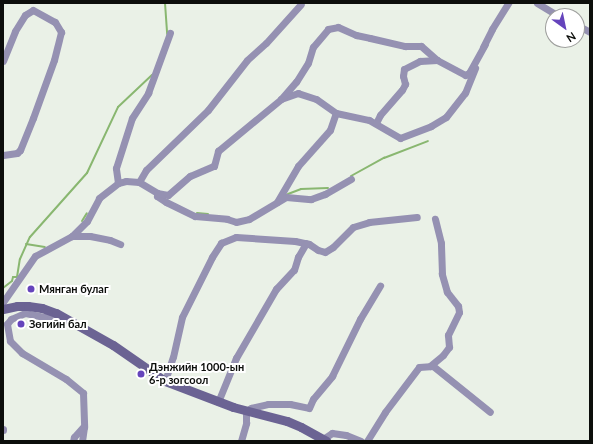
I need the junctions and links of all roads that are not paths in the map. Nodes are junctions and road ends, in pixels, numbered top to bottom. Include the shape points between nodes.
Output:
1 (508, 3) edge
2 (301, 4) dead end
3 (170, 32) dead end
4 (485, 44) junction
5 (437, 60) junction
6 (3, 61) edge
7 (281, 99) junction
8 (336, 113) junction
9 (376, 123) junction
10 (3, 155) edge
11 (351, 179) dead end
12 (139, 182) junction
13 (118, 183) junction
14 (157, 193) junction
15 (276, 203) junction
16 (417, 217) dead end
17 (435, 219) dead end
18 (72, 236) junction
19 (306, 243) junction
20 (120, 244) dead end
21 (380, 286) dead end
22 (3, 302) edge
23 (3, 309) edge
24 (55, 313) junction
25 (430, 366) junction
26 (165, 381) junction
27 (218, 402) junction
28 (246, 410) junction
29 (490, 412) dead end
30 (84, 427) junction
31 (312, 437) edge
32 (325, 440) edge
33 (73, 441) edge
34 (82, 441) edge
35 (241, 441) edge
36 (361, 441) edge
37 (367, 441) edge

1 - 4 street
2 - 12 street via 247,60 208,110 146,170
3 - 13 street via 148,93 132,118 116,168
4 - 5 street via 469,73 465,75
4 - 9 street via 468,88 460,102 446,117 400,138
5 - 7 street via 420,46 405,46 356,35 338,27 331,28 313,47 308,63
5 - 9 street via 420,61 404,69 405,84 402,90 386,107
6 - 10 street via 15,31 25,16 33,10 55,22 61,32 34,118 20,150 17,153
7 - 8 street via 298,93 316,99
7 - 14 street via 218,151 214,166 190,176 168,195
8 - 9 street
8 - 15 street via 330,130 298,166
11 - 15 street via 311,199 286,197
12 - 13 street
12 - 14 street
13 - 18 street via 99,198 87,221
14 - 15 street via 157,196 166,202 195,216 236,222 249,219
16 - 19 street via 369,222 352,227 325,252
17 - 25 street via 441,243 442,274 459,312 448,335 449,347
18 - 20 street via 90,236
18 - 22 street via 35,256
19 - 26 street via 236,237 221,243 182,316 174,357
19 - 27 street via 294,270 276,289 236,358
21 - 28 street via 360,319 332,376 313,398 309,408 290,404 268,404
23 - 24 main road via 28,306
24 - 26 main road via 113,346
24 - 30 street via 54,316 44,317 25,313 11,318 7,324 10,341 22,353 66,378 83,393
25 - 29 street
25 - 37 street via 419,367
26 - 27 main road
27 - 28 main road
28 - 31 main road via 287,421
28 - 35 street via 246,423
30 - 33 street
30 - 34 street
31 - 32 main road
32 - 36 street via 332,433

